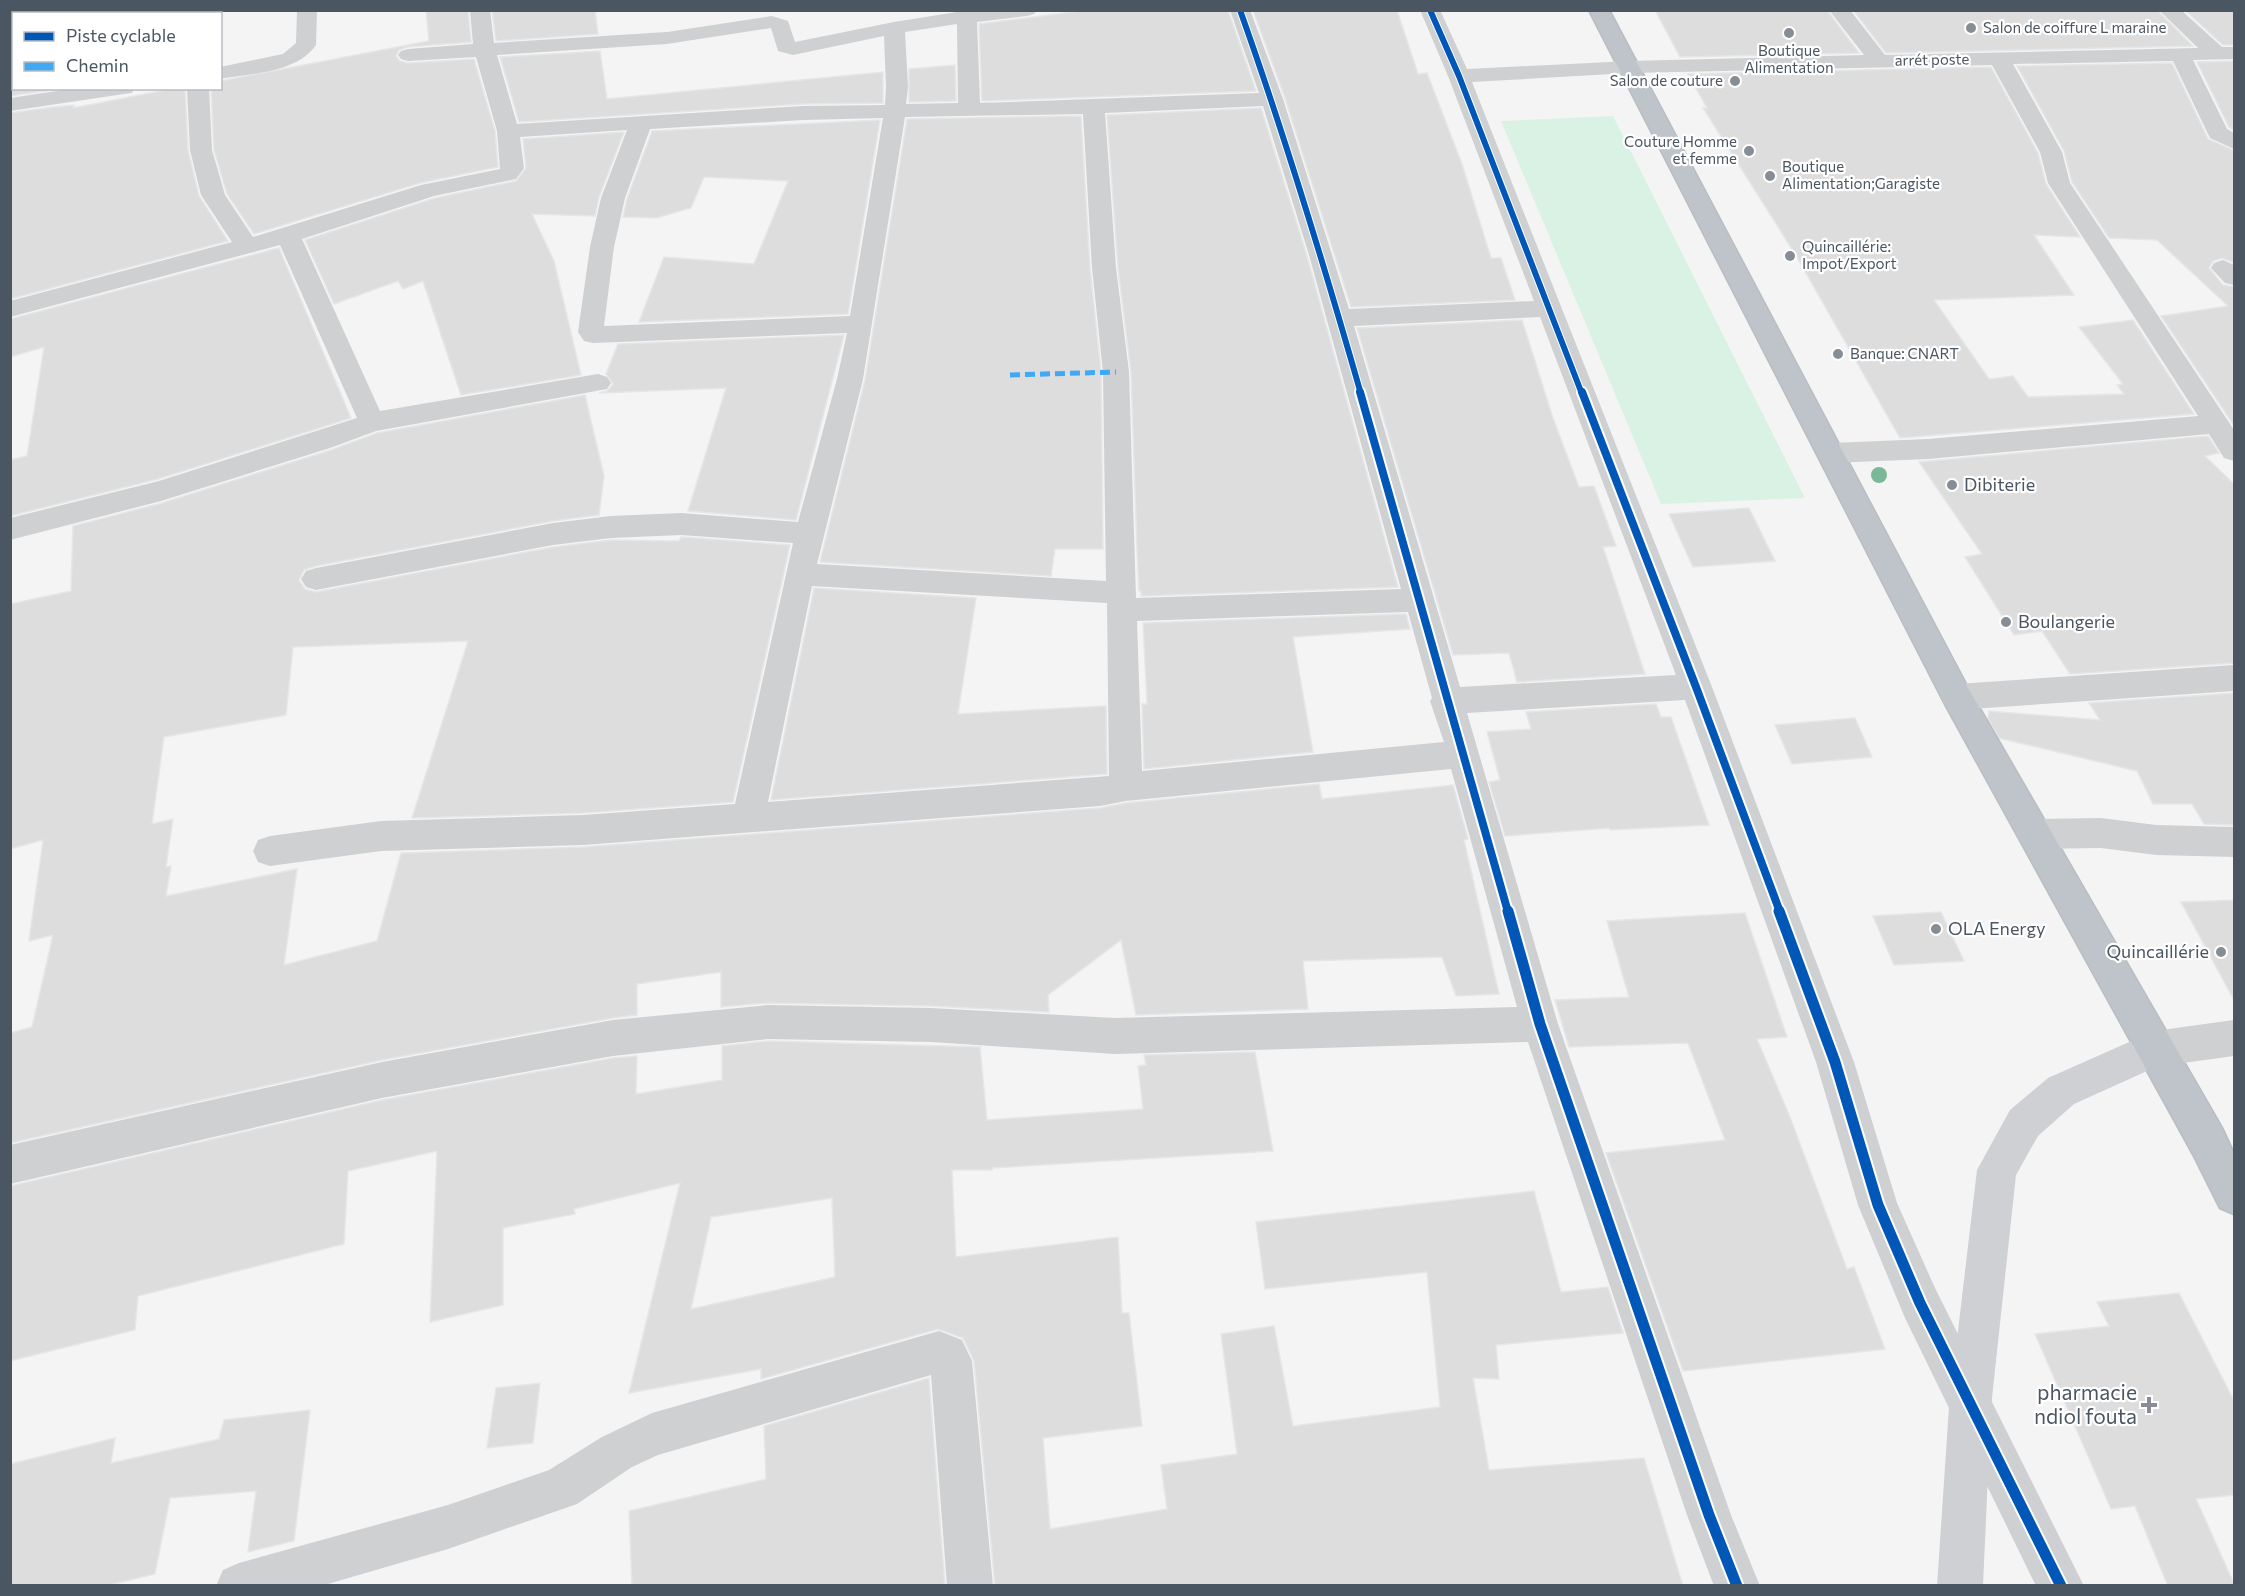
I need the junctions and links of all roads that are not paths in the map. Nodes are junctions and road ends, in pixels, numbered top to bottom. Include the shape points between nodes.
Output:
1 (307, 10) edge
2 (480, 10) edge
3 (1027, 10) edge
4 (1240, 10) edge
5 (1430, 10) edge
6 (1599, 10) edge
7 (1839, 10) edge
8 (2169, 10) edge
9 (960, 15) edge
10 (760, 16) edge
11 (894, 28) junction
12 (484, 48) junction
13 (2225, 53) edge
14 (2180, 54) junction
15 (408, 55) dead end
16 (1998, 59) junction
17 (1880, 62) junction
18 (1630, 68) junction
19 (222, 73) edge
20 (1459, 76) junction
21 (111, 90) edge
22 (198, 90) edge
23 (1272, 99) junction
24 (10, 105) edge
25 (1094, 107) junction
26 (969, 108) junction
27 (895, 109) junction
28 (641, 123) junction
29 (508, 131) junction
30 (2235, 142) edge
31 (288, 235) junction
32 (247, 246) junction
33 (10, 309) edge
34 (1548, 309) junction
35 (1339, 318) junction
36 (861, 324) junction
37 (598, 383) dead end
38 (372, 422) junction
39 (2229, 440) edge
40 (1831, 453) junction
41 (10, 529) edge
42 (809, 533) junction
43 (801, 574) junction
44 (316, 579) dead end
45 (1418, 600) junction
46 (1122, 602) junction
47 (2235, 678) edge
48 (1696, 687) junction
49 (1957, 697) junction
50 (1446, 701) junction
51 (1462, 754) junction
52 (1126, 787) junction
53 (748, 819) junction
54 (2034, 834) junction
55 (2235, 842) edge
56 (270, 851) dead end
57 (1540, 1024) junction
58 (2235, 1038) edge
59 (2154, 1049) junction
60 (10, 1166) edge
61 (2235, 1194) edge
62 (1970, 1407) junction
63 (239, 1586) edge
64 (970, 1586) edge
65 (1737, 1586) edge
66 (1960, 1586) edge
67 (2061, 1586) edge

1 - 19 street via 306,45 297,55
2 - 12 street
3 - 9 street
4 - 23 street
5 - 20 street
6 - 18 highway
7 - 17 street
8 - 13 street
9 - 11 street
9 - 26 street
10 - 11 street via 781,25 786,47 793,49
10 - 12 street via 667,38
11 - 27 street
12 - 15 street
12 - 29 street
13 - 14 street, arrét poste
14 - 16 street, arrét poste
14 - 30 street via 2218,133
16 - 17 street, arrét poste
16 - 39 street via 2032,114 2052,155 2060,183
17 - 18 street, arrét poste
18 - 20 street, arrét poste
18 - 40 highway
20 - 34 street
21 - 24 street
22 - 32 street via 201,150 213,195
23 - 25 street
23 - 35 street
25 - 26 street
25 - 46 street via 1103,257 1116,372
26 - 27 street
27 - 28 street
27 - 36 street
28 - 29 street
28 - 36 street via 613,198 602,247 593,335
29 - 31 street via 513,168 508,174 429,190
31 - 32 street
31 - 38 street
32 - 33 street
34 - 35 street
34 - 48 street
35 - 45 street
36 - 42 street
37 - 38 street
38 - 41 street via 161,491
39 - 40 street
40 - 49 highway
42 - 43 street
42 - 44 street via 681,524 611,527 552,534
43 - 46 street
43 - 53 street
45 - 46 street
45 - 50 street
46 - 52 street
47 - 49 street
48 - 50 street
48 - 62 street via 1835,1062 1878,1206
49 - 54 highway
50 - 51 street
51 - 52 street
51 - 57 street
52 - 53 street
53 - 56 street via 583,830 381,836
54 - 55 street via 2101,833 2156,840
54 - 59 highway
57 - 60 street via 1115,1036 931,1025 768,1023 613,1038 382,1080
57 - 65 street
58 - 59 street
59 - 61 highway
59 - 62 street via 2061,1091 2024,1123 1997,1170
62 - 66 street
62 - 67 street
63 - 64 street via 448,1527 561,1488 652,1435 939,1352 951,1361

